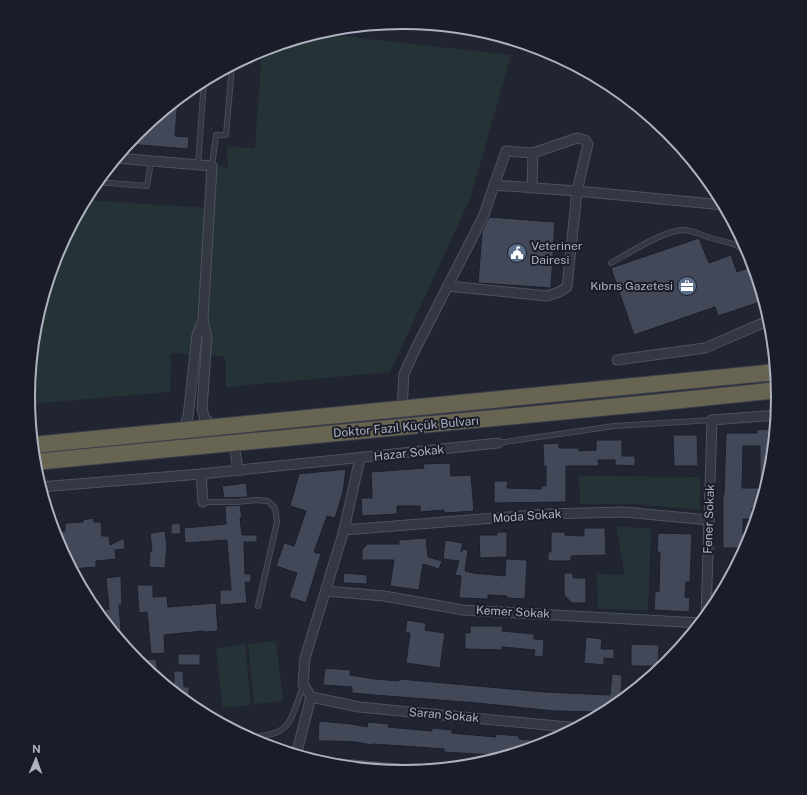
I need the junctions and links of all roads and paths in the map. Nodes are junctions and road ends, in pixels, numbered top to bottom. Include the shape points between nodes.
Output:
1 (232, 72) edge
2 (203, 88) edge
3 (532, 153) junction
4 (123, 159) edge
5 (151, 161) junction
6 (198, 165) junction
7 (212, 166) junction
8 (104, 183) edge
9 (494, 185) junction
10 (532, 188) junction
11 (576, 191) junction
12 (717, 204) edge
13 (740, 248) edge
14 (611, 263) dead end
15 (448, 286) junction
16 (203, 320) junction
17 (764, 323) edge
18 (617, 360) dead end
19 (771, 372) edge
20 (772, 391) edge
21 (402, 408) junction
22 (771, 416) edge
23 (712, 420) junction
24 (216, 427) junction
25 (183, 430) junction
26 (234, 443) junction
27 (498, 443) joint
28 (38, 445) edge
29 (360, 458) junction
30 (41, 461) edge
31 (238, 471) junction
32 (201, 474) junction
33 (46, 486) edge
34 (203, 502) joint
35 (709, 520) junction
36 (344, 530) junction
37 (326, 590) junction
38 (258, 606) dead end
39 (706, 607) edge
40 (695, 623) edge
41 (303, 684) junction
42 (311, 697) junction
43 (568, 727) edge
44 (257, 736) edge
45 (298, 750) edge

1 - 7 lane via 226,135 216,135
2 - 6 lane
3 - 9 street via 506,151
3 - 10 street
3 - 11 street via 577,138 585,140 588,144
4 - 5 street
5 - 6 street
5 - 8 lane via 147,186
6 - 7 street
7 - 16 street
9 - 10 street
9 - 15 street via 483,217
10 - 11 street
11 - 12 street
11 - 15 street via 567,287 547,296
13 - 14 lane via 733,243 683,230 664,235
15 - 21 street via 404,374
16 - 24 street via 207,337 202,409 205,419
16 - 25 street via 197,335 188,417
17 - 18 street via 706,348
19 - 21 highway, Doktor Fazıl Küçük Bulvarı
20 - 26 highway, Doktor Fazıl Küçük Bulvarı
21 - 24 highway, Doktor Fazıl Küçük Bulvarı
22 - 23 street, Hazar Sokak
23 - 27 lane, Hazar Sokak via 614,426
23 - 35 street, Fener Sokak
24 - 25 highway, Doktor Fazıl Küçük Bulvarı
25 - 28 highway, Doktor Fazıl Küçük Bulvarı
26 - 30 highway, Doktor Fazıl Küçük Bulvarı
26 - 31 street
27 - 29 street, Hazar Sokak
29 - 31 street, Hazar Sokak
29 - 36 street
31 - 32 street, Hazar Sokak
32 - 33 street, Hazar Sokak
32 - 34 street
34 - 38 lane via 256,500 268,501 275,508 277,522
35 - 36 street, Moda Sokak via 624,512 546,514
35 - 39 street, Fener Sokak
36 - 37 street
37 - 40 street, Kemer Sokak via 384,596 463,610
37 - 41 street via 305,658
41 - 42 street
41 - 44 lane via 290,722 281,731
42 - 43 street, Saran Sokak via 359,707
42 - 45 street

